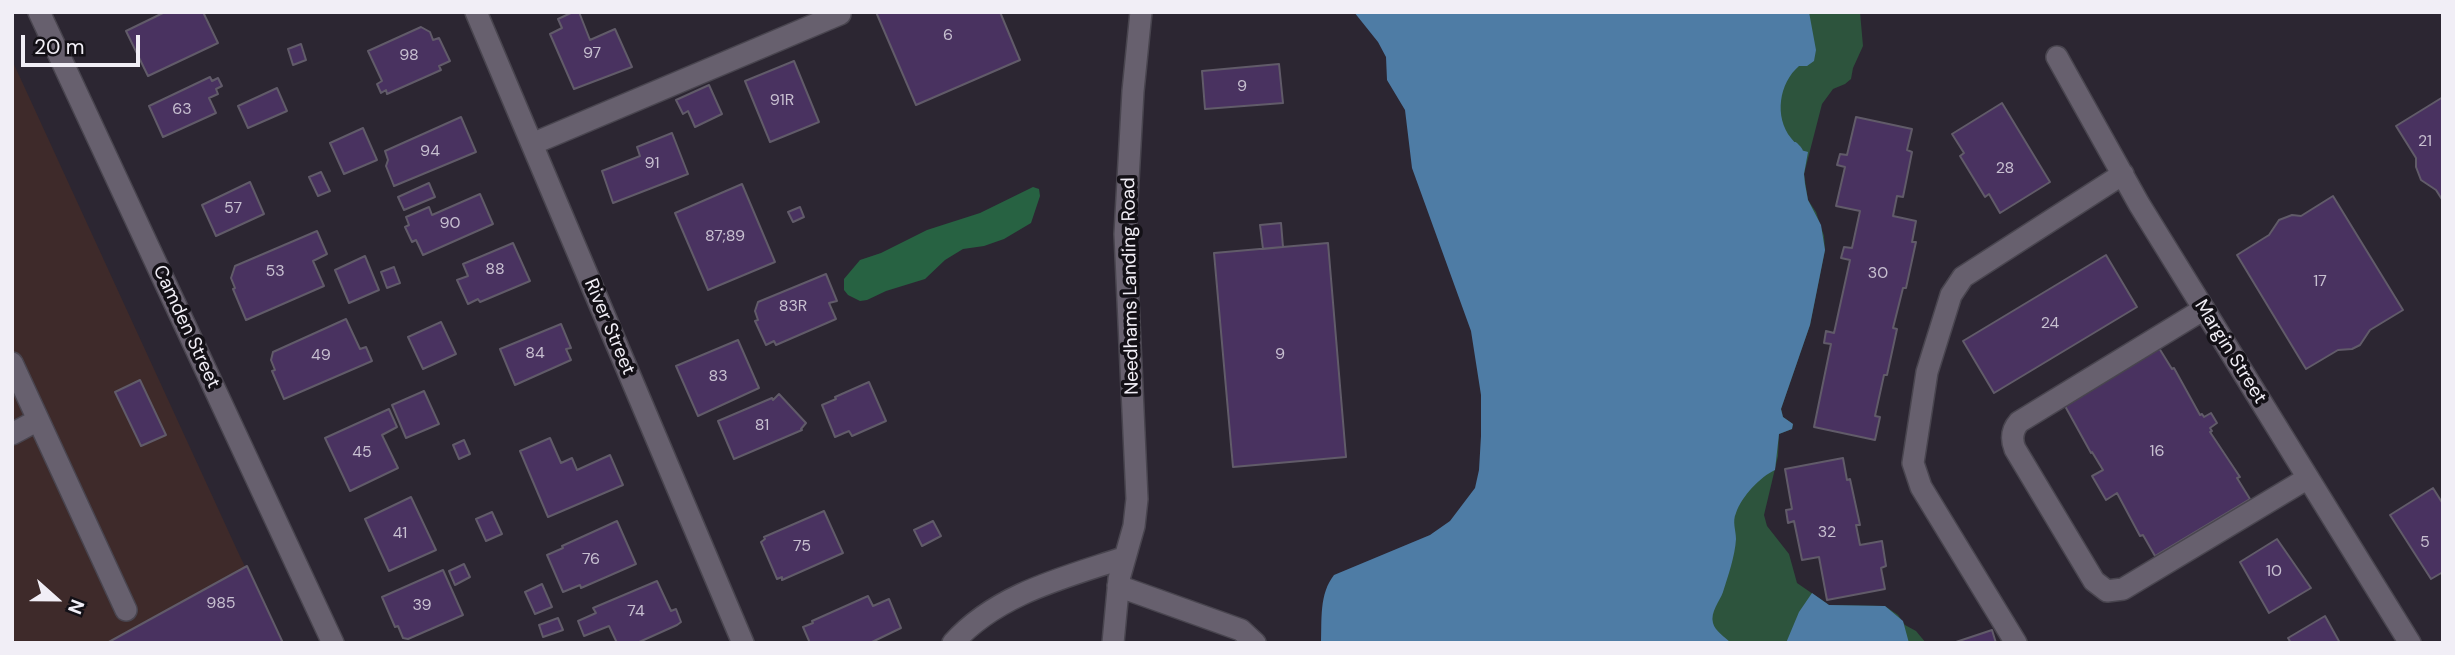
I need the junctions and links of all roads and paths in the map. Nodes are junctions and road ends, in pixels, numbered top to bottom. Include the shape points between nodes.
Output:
1 (39, 12) edge
2 (476, 12) edge
3 (1142, 12) edge
4 (840, 14) dead end
5 (2057, 57) dead end
6 (532, 144) junction
7 (2123, 174) junction
8 (2204, 309) junction
9 (12, 363) edge
10 (38, 420) junction
11 (12, 434) edge
12 (2308, 478) junction
13 (1123, 558) junction
14 (1118, 586) junction
15 (126, 610) dead end
16 (334, 643) edge
17 (743, 643) edge
18 (953, 643) edge
19 (1113, 643) edge
20 (1255, 643) edge
21 (2016, 643) edge
22 (2410, 643) edge

1 - 16 street, Camden Street
2 - 6 street, River Street
3 - 13 street, Needhams Landing Road via 1125,234 1137,499
4 - 6 street
5 - 7 street, Margin Street
6 - 17 street, River Street
7 - 8 street, Margin Street
7 - 21 street via 1962,277 1951,295 1927,372 1914,452 1916,476
8 - 12 street, Margin Street
8 - 12 street via 2014,429 2015,449 2094,581 2107,591 2123,589
9 - 10 street
10 - 11 street
10 - 15 street
12 - 22 street, Margin Street
13 - 14 street, Needhams Landing Road
13 - 18 street via 1009,599
14 - 19 street, Needhams Landing Road
14 - 20 street via 1241,630

